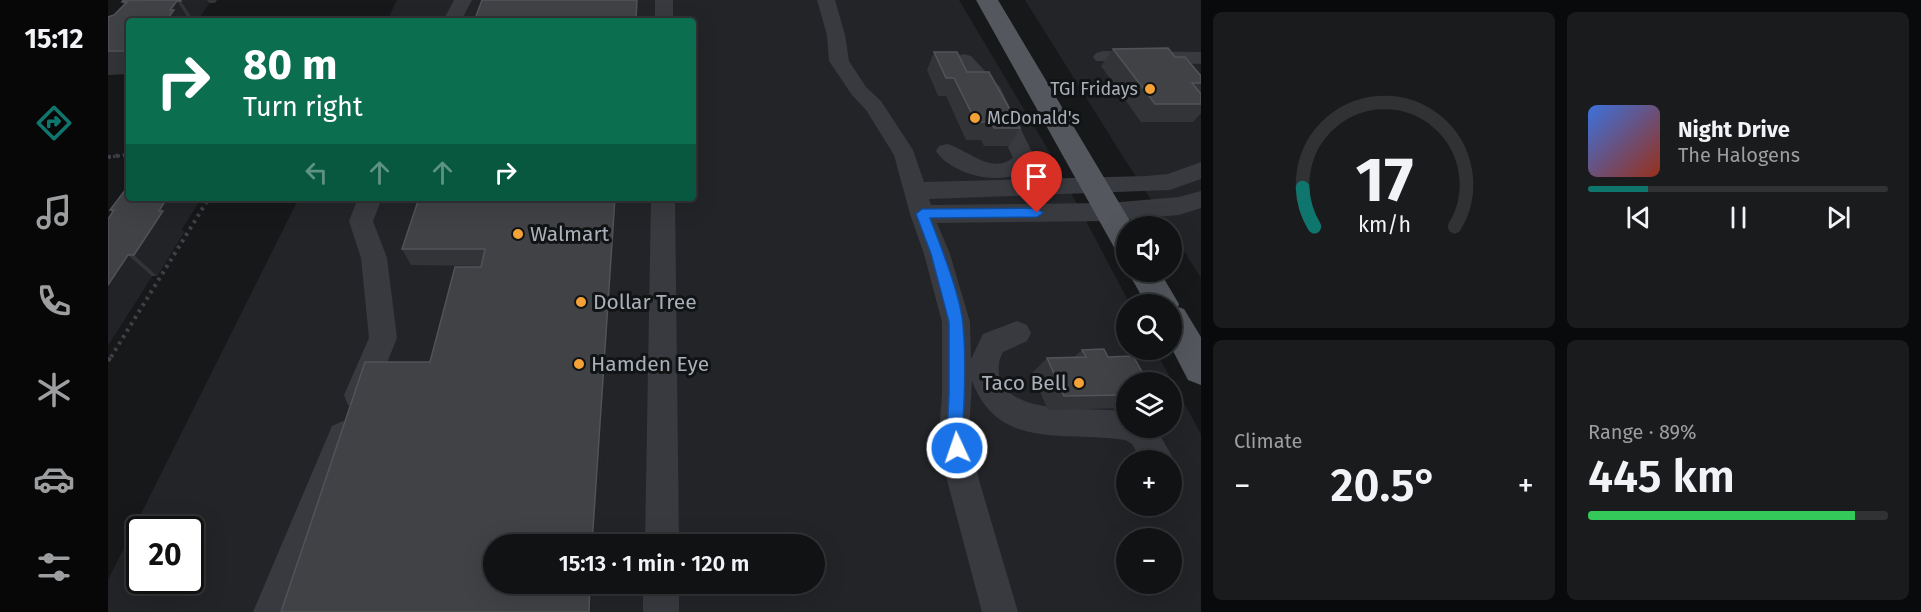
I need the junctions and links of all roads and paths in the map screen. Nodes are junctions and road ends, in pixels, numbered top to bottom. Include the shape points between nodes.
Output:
1 (463, 0) edge
2 (664, 0) edge
3 (826, 0) edge
4 (987, 0) edge
5 (454, 18) edge
6 (664, 18) edge
7 (1103, 57) dead end
8 (1201, 58) edge
9 (964, 60) edge
10 (947, 151) dead end
11 (126, 155) edge
12 (108, 157) edge
13 (1201, 170) edge
14 (1095, 186) junction
15 (1201, 199) edge
16 (207, 201) edge
17 (369, 201) edge
18 (663, 201) edge
19 (918, 202) junction
20 (1109, 212) junction
21 (1116, 224) edge
22 (1017, 333) dead end
23 (1182, 336) edge
24 (108, 361) edge
25 (1201, 369) edge
26 (1116, 424) edge
27 (662, 534) edge
28 (661, 594) edge
29 (271, 612) edge
30 (661, 612) edge
31 (1000, 612) edge

1 - 5 lane
2 - 6 lane
3 - 19 lane via 839,61 905,155
4 - 14 main road
7 - 8 lane
9 - 10 lane via 990,87 1025,160 1018,168 1007,171 972,167
11 - 12 path
13 - 14 lane via 1170,182
14 - 19 lane
14 - 20 main road
15 - 20 lane via 1179,206
16 - 24 path
17 - 29 lane via 361,221 374,258 383,338
18 - 27 lane
19 - 20 lane
19 - 31 lane via 938,254 956,322 954,432 963,480
20 - 21 main road
22 - 26 lane via 993,343 984,361 988,385 1001,404 1028,418
23 - 25 main road
28 - 30 lane

